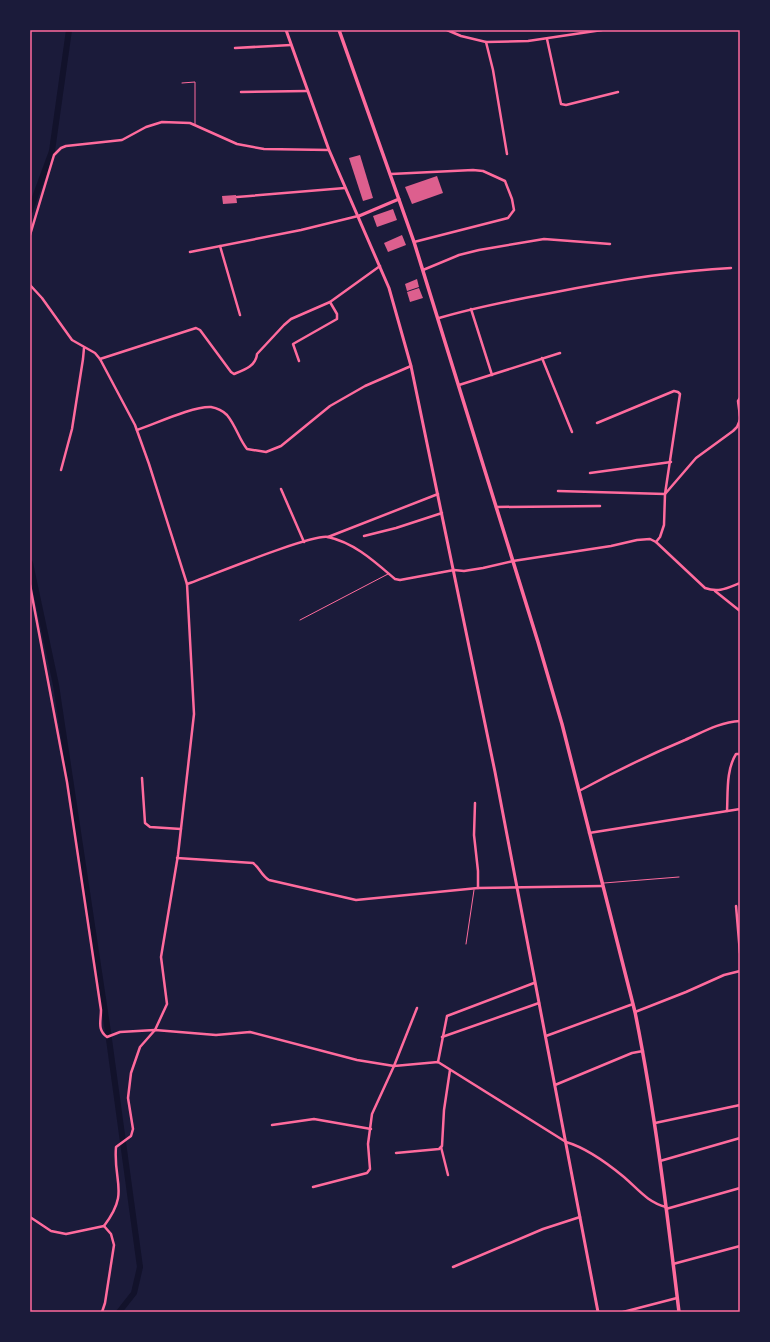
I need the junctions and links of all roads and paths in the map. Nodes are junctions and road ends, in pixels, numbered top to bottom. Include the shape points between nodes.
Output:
1 (286, 30) edge
2 (339, 30) edge
3 (447, 30) edge
4 (602, 30) edge
5 (547, 38) junction
6 (486, 42) junction
7 (291, 45) junction
8 (235, 48) dead end
9 (182, 83) dead end
10 (307, 91) junction
11 (241, 92) dead end
12 (618, 92) dead end
13 (195, 125) junction
14 (329, 150) junction
15 (507, 154) dead end
16 (391, 174) junction
17 (345, 188) junction
18 (237, 197) dead end
19 (399, 199) junction
20 (359, 216) junction
21 (30, 235) edge
22 (414, 242) junction
23 (610, 244) dead end
24 (220, 246) junction
25 (190, 252) dead end
26 (380, 266) junction
27 (731, 268) dead end
28 (423, 270) junction
29 (30, 285) edge
30 (330, 302) junction
31 (471, 308) junction
32 (240, 315) dead end
33 (439, 318) junction
34 (84, 348) junction
35 (560, 353) dead end
36 (542, 358) junction
37 (100, 359) junction
38 (299, 361) dead end
39 (411, 366) junction
40 (492, 375) junction
41 (459, 385) junction
42 (740, 398) edge
43 (740, 416) edge
44 (740, 420) edge
45 (597, 423) dead end
46 (137, 430) junction
47 (572, 432) dead end
48 (671, 462) junction
49 (61, 470) dead end
50 (590, 473) dead end
51 (281, 490) dead end
52 (558, 491) dead end
53 (438, 494) junction
54 (665, 494) junction
55 (600, 506) dead end
56 (496, 507) junction
57 (442, 513) junction
58 (364, 536) dead end
59 (328, 537) junction
60 (304, 542) junction
61 (656, 542) junction
62 (513, 561) junction
63 (454, 570) junction
64 (389, 574) junction
65 (740, 582) edge
66 (188, 584) junction
67 (30, 585) edge
68 (714, 591) junction
69 (740, 611) edge
70 (300, 620) dead end
71 (740, 721) edge
72 (740, 754) edge
73 (142, 778) dead end
74 (579, 791) junction
75 (475, 803) dead end
76 (740, 809) edge
77 (727, 811) junction
78 (181, 829) junction
79 (589, 833) junction
80 (177, 858) junction
81 (679, 877) dead end
82 (602, 884) junction
83 (516, 887) junction
84 (478, 888) junction
85 (474, 889) junction
86 (736, 906) dead end
87 (466, 944) dead end
88 (740, 954) edge
89 (740, 971) edge
90 (534, 983) junction
91 (539, 1002) junction
92 (633, 1004) junction
93 (416, 1008) dead end
94 (635, 1012) junction
95 (155, 1030) junction
96 (546, 1036) junction
97 (442, 1037) junction
98 (643, 1051) junction
99 (438, 1062) junction
100 (394, 1066) junction
101 (450, 1070) junction
102 (554, 1085) junction
103 (740, 1105) edge
104 (655, 1124) junction
105 (272, 1125) dead end
106 (371, 1129) junction
107 (740, 1138) edge
108 (566, 1142) junction
109 (442, 1147) junction
110 (396, 1153) dead end
111 (660, 1161) junction
112 (448, 1175) dead end
113 (313, 1187) dead end
114 (740, 1188) edge
115 (666, 1208) junction
116 (30, 1217) edge
117 (580, 1217) junction
118 (104, 1226) junction
119 (740, 1246) edge
120 (673, 1264) junction
121 (453, 1267) dead end
122 (677, 1298) junction
123 (102, 1312) edge
124 (598, 1312) edge
125 (623, 1312) edge
126 (679, 1312) edge

1 - 7 street
2 - 16 main road
3 - 6 street
4 - 5 street
5 - 6 street
5 - 12 street via 561,104 566,105
6 - 15 street
7 - 8 street
7 - 10 street
9 - 13 lane via 195,82
10 - 11 street
10 - 14 street
13 - 14 street via 237,144 264,149
13 - 21 street via 162,122 146,127 122,140 61,148 54,155
14 - 17 street
16 - 19 main road
16 - 22 street via 483,171 505,181 512,199 514,210 508,218
17 - 18 street
17 - 20 street
19 - 20 street
19 - 22 main road
20 - 24 street
20 - 26 street
22 - 28 main road
23 - 28 street via 544,238 466,253
24 - 25 street
24 - 32 street
26 - 30 street
26 - 39 street via 389,288
27 - 31 street via 627,279
28 - 33 main road
29 - 34 street via 72,340
30 - 37 street via 288,322 258,354 252,365 234,374 196,328
30 - 38 street via 337,319 293,344
31 - 33 street
31 - 40 street
33 - 41 main road
34 - 37 street via 95,353
34 - 49 street via 73,422
35 - 36 street
36 - 40 street
36 - 47 street
37 - 46 street
39 - 46 street via 365,386 330,406 281,446 266,452 247,450 239,439 235,425 226,414 216,408 199,408
39 - 53 street
40 - 41 street
41 - 56 main road
42 - 43 street
44 - 54 street via 733,431 696,458
45 - 48 street via 676,391 680,394 672,437
46 - 66 street
48 - 50 street
48 - 54 street
51 - 60 street
52 - 54 street
53 - 57 street
53 - 59 street
54 - 61 street via 664,525
55 - 56 street
56 - 62 main road
57 - 58 street
57 - 63 street
59 - 60 street
59 - 64 street via 368,555
60 - 66 street
61 - 62 street via 650,539 637,540
61 - 68 street via 705,588
62 - 63 street via 464,571
62 - 74 main road via 562,724
63 - 64 street via 400,580
63 - 83 street
64 - 70 lane
65 - 68 street
66 - 78 street via 194,714
67 - 95 street via 67,782 101,1010 100,1028 107,1037 120,1032
68 - 69 street
71 - 74 street via 706,730 637,760
72 - 77 street via 733,758 729,774
73 - 78 street via 145,823 150,827
74 - 79 main road
75 - 84 street via 474,835
76 - 77 street
77 - 79 street
78 - 80 street
79 - 82 main road
80 - 85 street via 253,863 268,880 356,900
80 - 95 street via 161,957 167,1004
81 - 82 lane
82 - 83 street
82 - 92 main road
83 - 84 street
83 - 90 street
84 - 85 street
85 - 87 lane
86 - 88 street
89 - 94 street via 724,975
90 - 91 street
90 - 97 street via 447,1016
91 - 96 street
91 - 97 street
92 - 94 main road
92 - 96 street
93 - 100 street
94 - 98 main road
95 - 100 street via 216,1035 250,1032 357,1060
95 - 118 street via 140,1047 132,1073 128,1098 133,1129 128,1140 116,1147 120,1193 115,1212
96 - 102 street
97 - 99 street
98 - 102 street via 632,1053
98 - 104 main road
99 - 100 street
99 - 101 street
100 - 106 street via 376,1103
101 - 108 street
101 - 109 street
102 - 108 street
103 - 104 street
104 - 111 main road
105 - 106 street via 314,1119
106 - 113 street via 368,1144 370,1169 367,1173
107 - 111 street
108 - 115 street via 581,1146 654,1204
108 - 117 street
109 - 110 street
109 - 112 street
111 - 115 main road
114 - 115 street
115 - 120 main road
116 - 118 street via 52,1231 66,1234
117 - 121 street via 543,1229
117 - 124 street
118 - 123 street via 111,1234 114,1245
119 - 120 street
120 - 122 main road
122 - 125 street
122 - 126 main road

